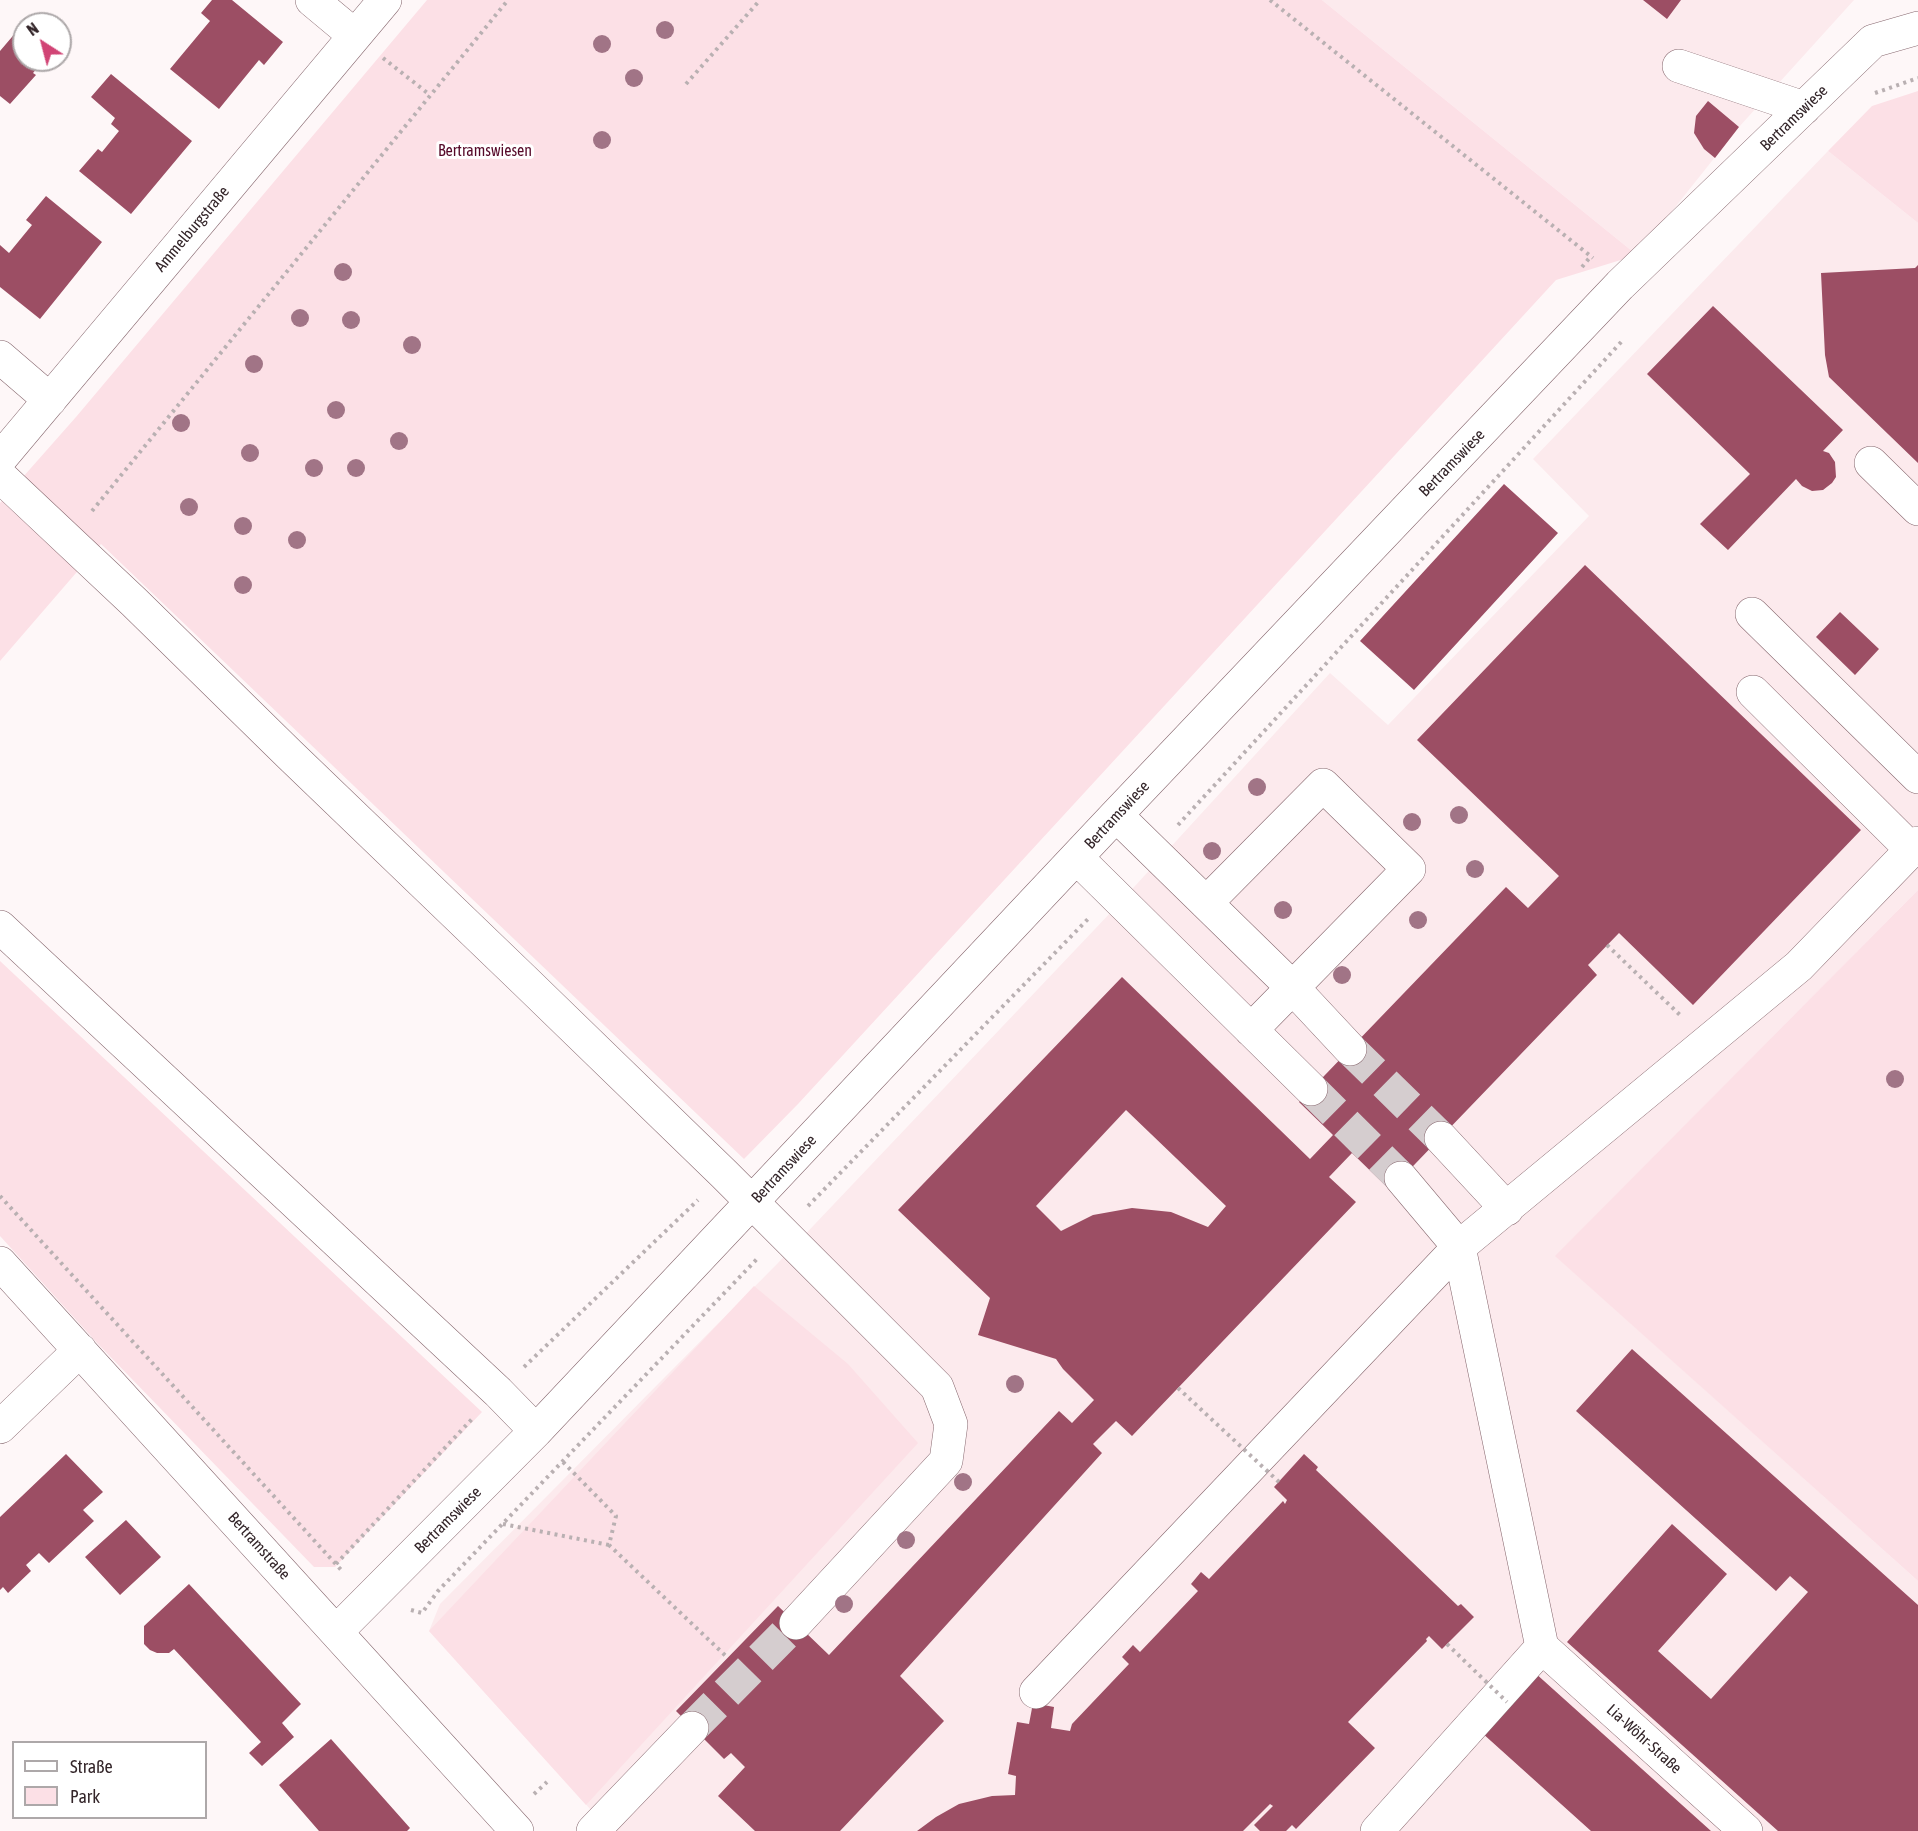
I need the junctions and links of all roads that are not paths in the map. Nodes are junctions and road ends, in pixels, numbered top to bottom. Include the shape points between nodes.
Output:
1 (312, 0) edge
2 (385, 0) edge
3 (1918, 28) edge
4 (354, 35) junction
5 (1679, 66) dead end
6 (1804, 108) junction
7 (0, 357) edge
8 (50, 400) junction
9 (0, 459) edge
10 (1871, 463) dead end
11 (0, 476) edge
12 (1918, 509) edge
13 (1752, 614) dead end
14 (1753, 692) dead end
15 (1918, 777) edge
16 (1116, 815) junction
17 (1915, 846) edge
18 (1077, 858) junction
19 (1206, 903) junction
20 (0, 927) edge
21 (1293, 988) junction
22 (1251, 1030) junction
23 (1350, 1048) tunnel mouth
24 (1311, 1089) tunnel mouth
25 (1441, 1138) tunnel mouth
26 (1401, 1178) tunnel mouth
27 (752, 1202) junction
28 (1507, 1209) junction
29 (1459, 1247) junction
30 (0, 1263) edge
31 (80, 1350) junction
32 (0, 1427) edge
33 (536, 1431) junction
34 (796, 1623) tunnel mouth
35 (337, 1631) junction
36 (1542, 1647) junction
37 (1036, 1692) dead end
38 (692, 1728) tunnel mouth
39 (517, 1831) edge
40 (593, 1831) edge
41 (1377, 1831) edge
42 (1746, 1831) edge

1 - 4 street
2 - 4 street, Ammelburgstraße
3 - 6 street, Bertramswiese via 1873,41
4 - 8 street, Ammelburgstraße
5 - 6 street
6 - 16 street, Bertramswiese via 1620,285
7 - 8 street
8 - 9 street, Ammelburgstraße
10 - 12 street
11 - 27 street
13 - 15 street
14 - 17 street
16 - 18 street, Bertramswiese
16 - 19 street
17 - 28 street via 1799,966
18 - 22 street
18 - 27 street, Bertramswiese
19 - 21 street
19 - 21 street via 1323,785 1401,861 1409,869
20 - 33 street
21 - 22 street
21 - 23 street
22 - 24 street
25 - 28 street
26 - 29 street
27 - 33 street, Bertramswiese
27 - 34 street via 937,1387 951,1424 946,1461
28 - 29 street
29 - 36 street
29 - 37 street
30 - 31 street, Bertramstraße
31 - 32 street
31 - 35 street, Bertramstraße
33 - 35 street, Bertramswiese
35 - 39 street, Bertramstraße
36 - 41 street
36 - 42 street, Lia-Wöhr-Straße
38 - 40 street

